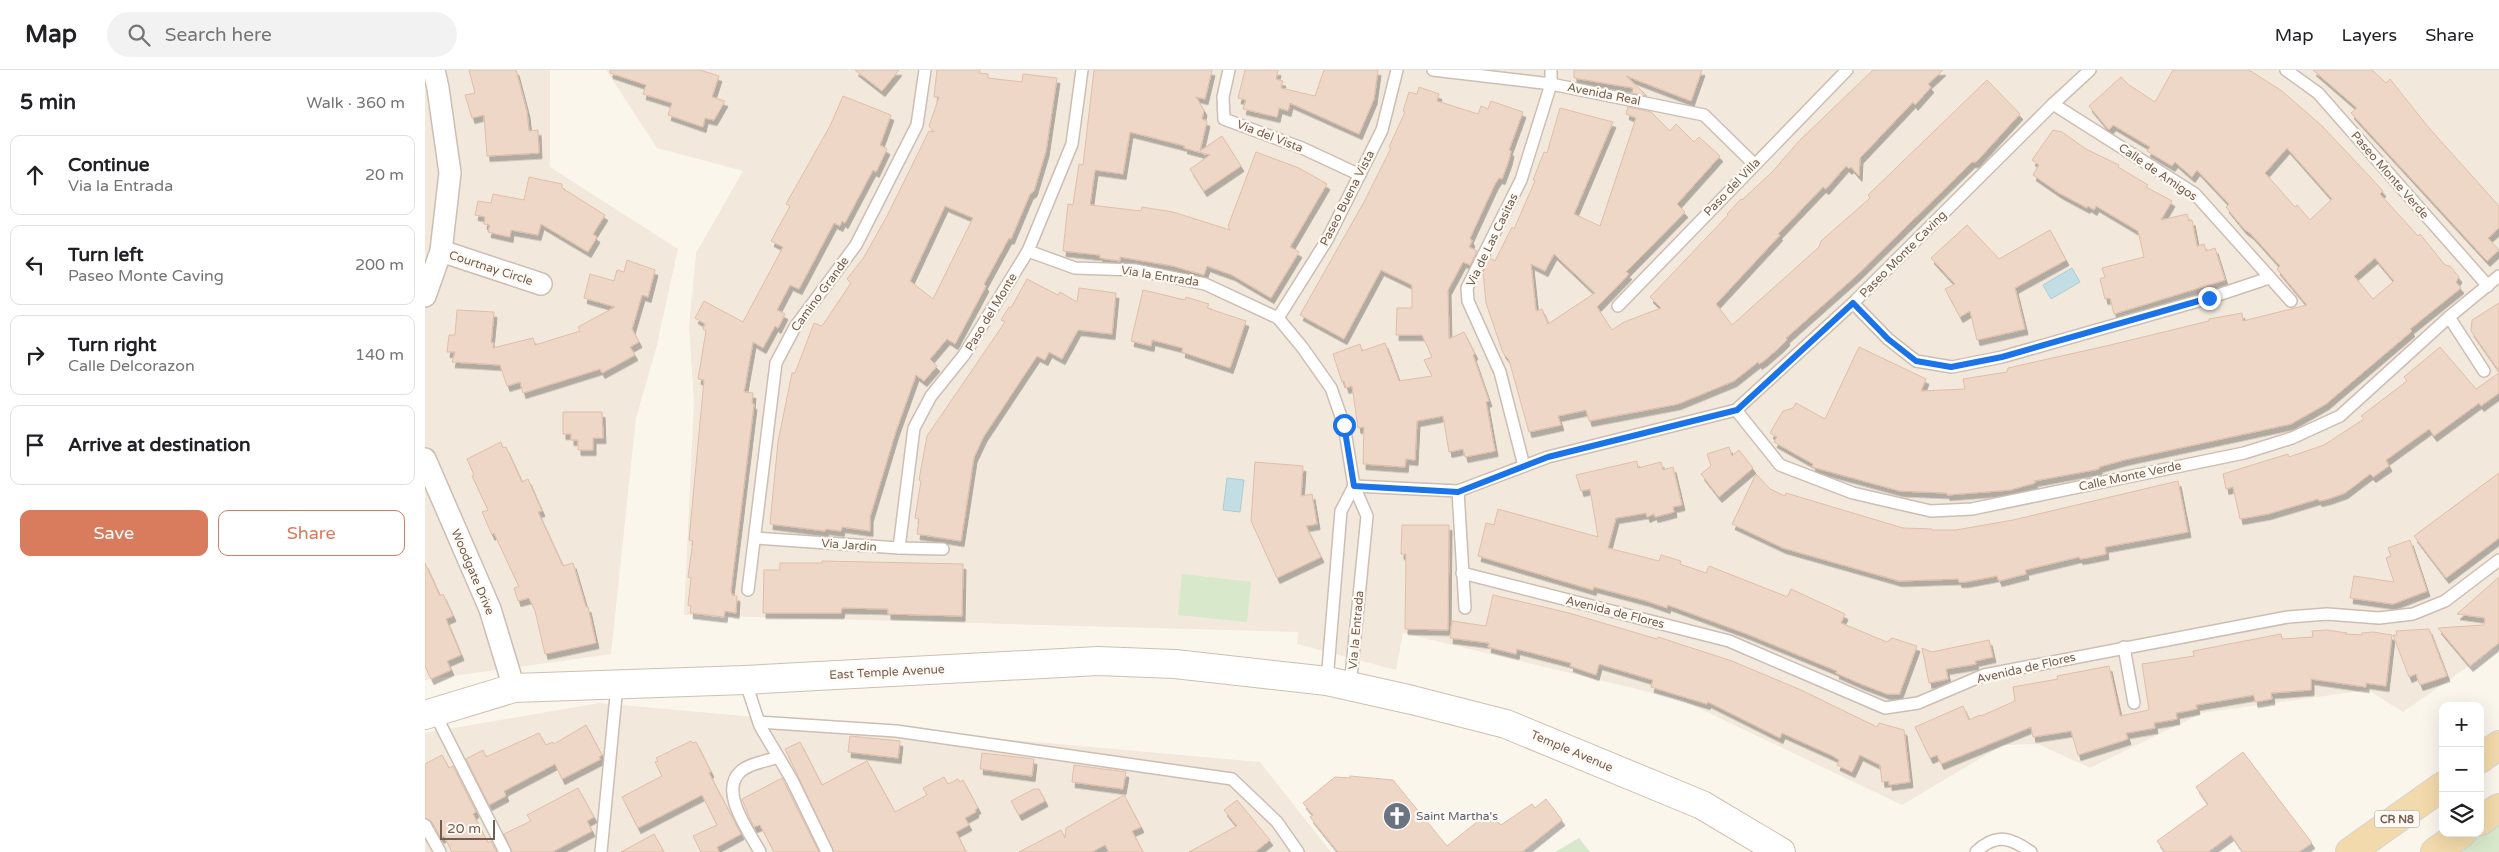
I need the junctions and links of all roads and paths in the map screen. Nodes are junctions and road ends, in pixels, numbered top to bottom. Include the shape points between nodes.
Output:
1 (433, 70) edge
2 (925, 70) edge
3 (1082, 70) edge
4 (1229, 70) edge
5 (1397, 70) edge
6 (1433, 70) edge
7 (1551, 70) edge
8 (1847, 70) edge
9 (2091, 70) edge
10 (2286, 70) edge
11 (1551, 84) junction
12 (2053, 104) junction
13 (1754, 164) junction
14 (1360, 175) junction
15 (441, 251) junction
16 (1028, 251) junction
17 (2499, 276) edge
18 (2269, 278) junction
19 (541, 284) dead end
20 (2487, 286) junction
21 (425, 296) edge
22 (2291, 301) dead end
23 (1853, 303) junction
24 (1617, 306) dead end
25 (2449, 317) junction
26 (1278, 318) junction
27 (2484, 371) dead end
28 (1737, 410) junction
29 (425, 459) edge
30 (1524, 466) junction
31 (1354, 486) junction
32 (1458, 492) junction
33 (756, 538) junction
34 (899, 548) junction
35 (943, 549) dead end
36 (2499, 560) edge
37 (1462, 573) junction
38 (748, 590) dead end
39 (1465, 608) dead end
40 (2124, 647) junction
41 (745, 680) junction
42 (617, 684) junction
43 (1339, 684) junction
44 (514, 688) junction
45 (2134, 702) dead end
46 (429, 714) edge
47 (759, 722) junction
48 (2499, 745) edge
49 (2484, 756) edge
50 (778, 757) junction
51 (2439, 789) edge
52 (2499, 808) edge
53 (2484, 818) edge
54 (425, 824) edge
55 (2456, 837) edge
56 (439, 852) edge
57 (505, 852) edge
58 (601, 852) edge
59 (760, 852) edge
60 (827, 852) edge
61 (1298, 852) edge
62 (1781, 852) edge
63 (1977, 852) edge
64 (2031, 852) edge
65 (2351, 852) edge
66 (2435, 852) edge

1 - 15 street via 450,173
2 - 33 lane, Camino Grande via 917,125 856,245 795,327 776,363
3 - 16 lane, Paso del Monte via 1072,144
4 - 14 lane, Via del Vista via 1223,97 1224,119 1302,148
5 - 14 lane, Paseo Buena Vista via 1382,130
6 - 11 lane, Avenida Real
7 - 11 lane, Via de Las Casitas
8 - 13 lane, Paso del Villa
9 - 12 lane, Paseo Monte Caving
10 - 20 lane, Paseo Monte Verde via 2318,94
11 - 13 lane, Avenida Real via 1704,115
11 - 30 lane, Via de Las Casitas via 1521,180 1467,288 1468,301 1500,372
12 - 18 lane, Calle de Amigos via 2195,194
12 - 23 lane, Paseo Monte Caving
13 - 24 lane, Paso del Villa
14 - 26 lane, Paseo Buena Vista via 1327,240
15 - 19 street, Courtnay Circle
15 - 21 street
16 - 26 lane, Via la Entrada via 1075,268 1135,270 1205,284
16 - 34 lane, Paso del Monte via 964,355 931,396 914,428
17 - 20 lane, Calle Monte Verde
18 - 22 lane, Calle de Amigos
18 - 23 lane via 2002,357 1951,367 1916,361 1888,339
20 - 25 lane, Calle Monte Verde
23 - 28 lane, Paseo Monte Caving
25 - 27 lane
25 - 28 lane, Calle Monte Verde via 2340,416 2292,438 2244,453 1971,509 1922,509 1853,493 1780,465
26 - 31 lane, Via la Entrada via 1331,388 1344,425
28 - 30 lane, Paseo Monte Caving via 1548,457
29 - 44 street, Woodgate Drive via 490,609
30 - 32 lane, Paseo Monte Caving
31 - 32 lane, Paseo Monte Caving
31 - 43 lane, Via la Entrada via 1341,511
31 - 43 lane, Via la Entrada via 1367,516
32 - 37 lane
33 - 34 lane, Via Jardin
33 - 38 lane, Camino Grande
34 - 35 lane, Via Jardin
36 - 40 lane, Avenida de Flores via 2445,601 2413,614 2379,618 2327,614 2288,617
37 - 39 lane
37 - 40 lane, Avenida de Flores via 1729,641 1885,708 1918,703 1984,674
40 - 45 lane
41 - 42 main road, East Temple Avenue
41 - 43 main road, East Temple Avenue via 1098,661 1175,664
41 - 47 lane
42 - 44 main road, East Temple Avenue
42 - 58 lane
43 - 62 main road, Temple Avenue via 1506,724 1702,805
44 - 46 main road, East Temple Avenue
46 - 57 lane
47 - 50 lane
47 - 61 lane via 896,731 1232,779 1277,822
48 - 49 main road
50 - 59 lane via 742,770 734,780 731,792
50 - 60 lane
51 - 65 main road, CR N8
52 - 53 main road
54 - 56 lane
55 - 66 main road
63 - 64 lane via 1982,846 2002,837

